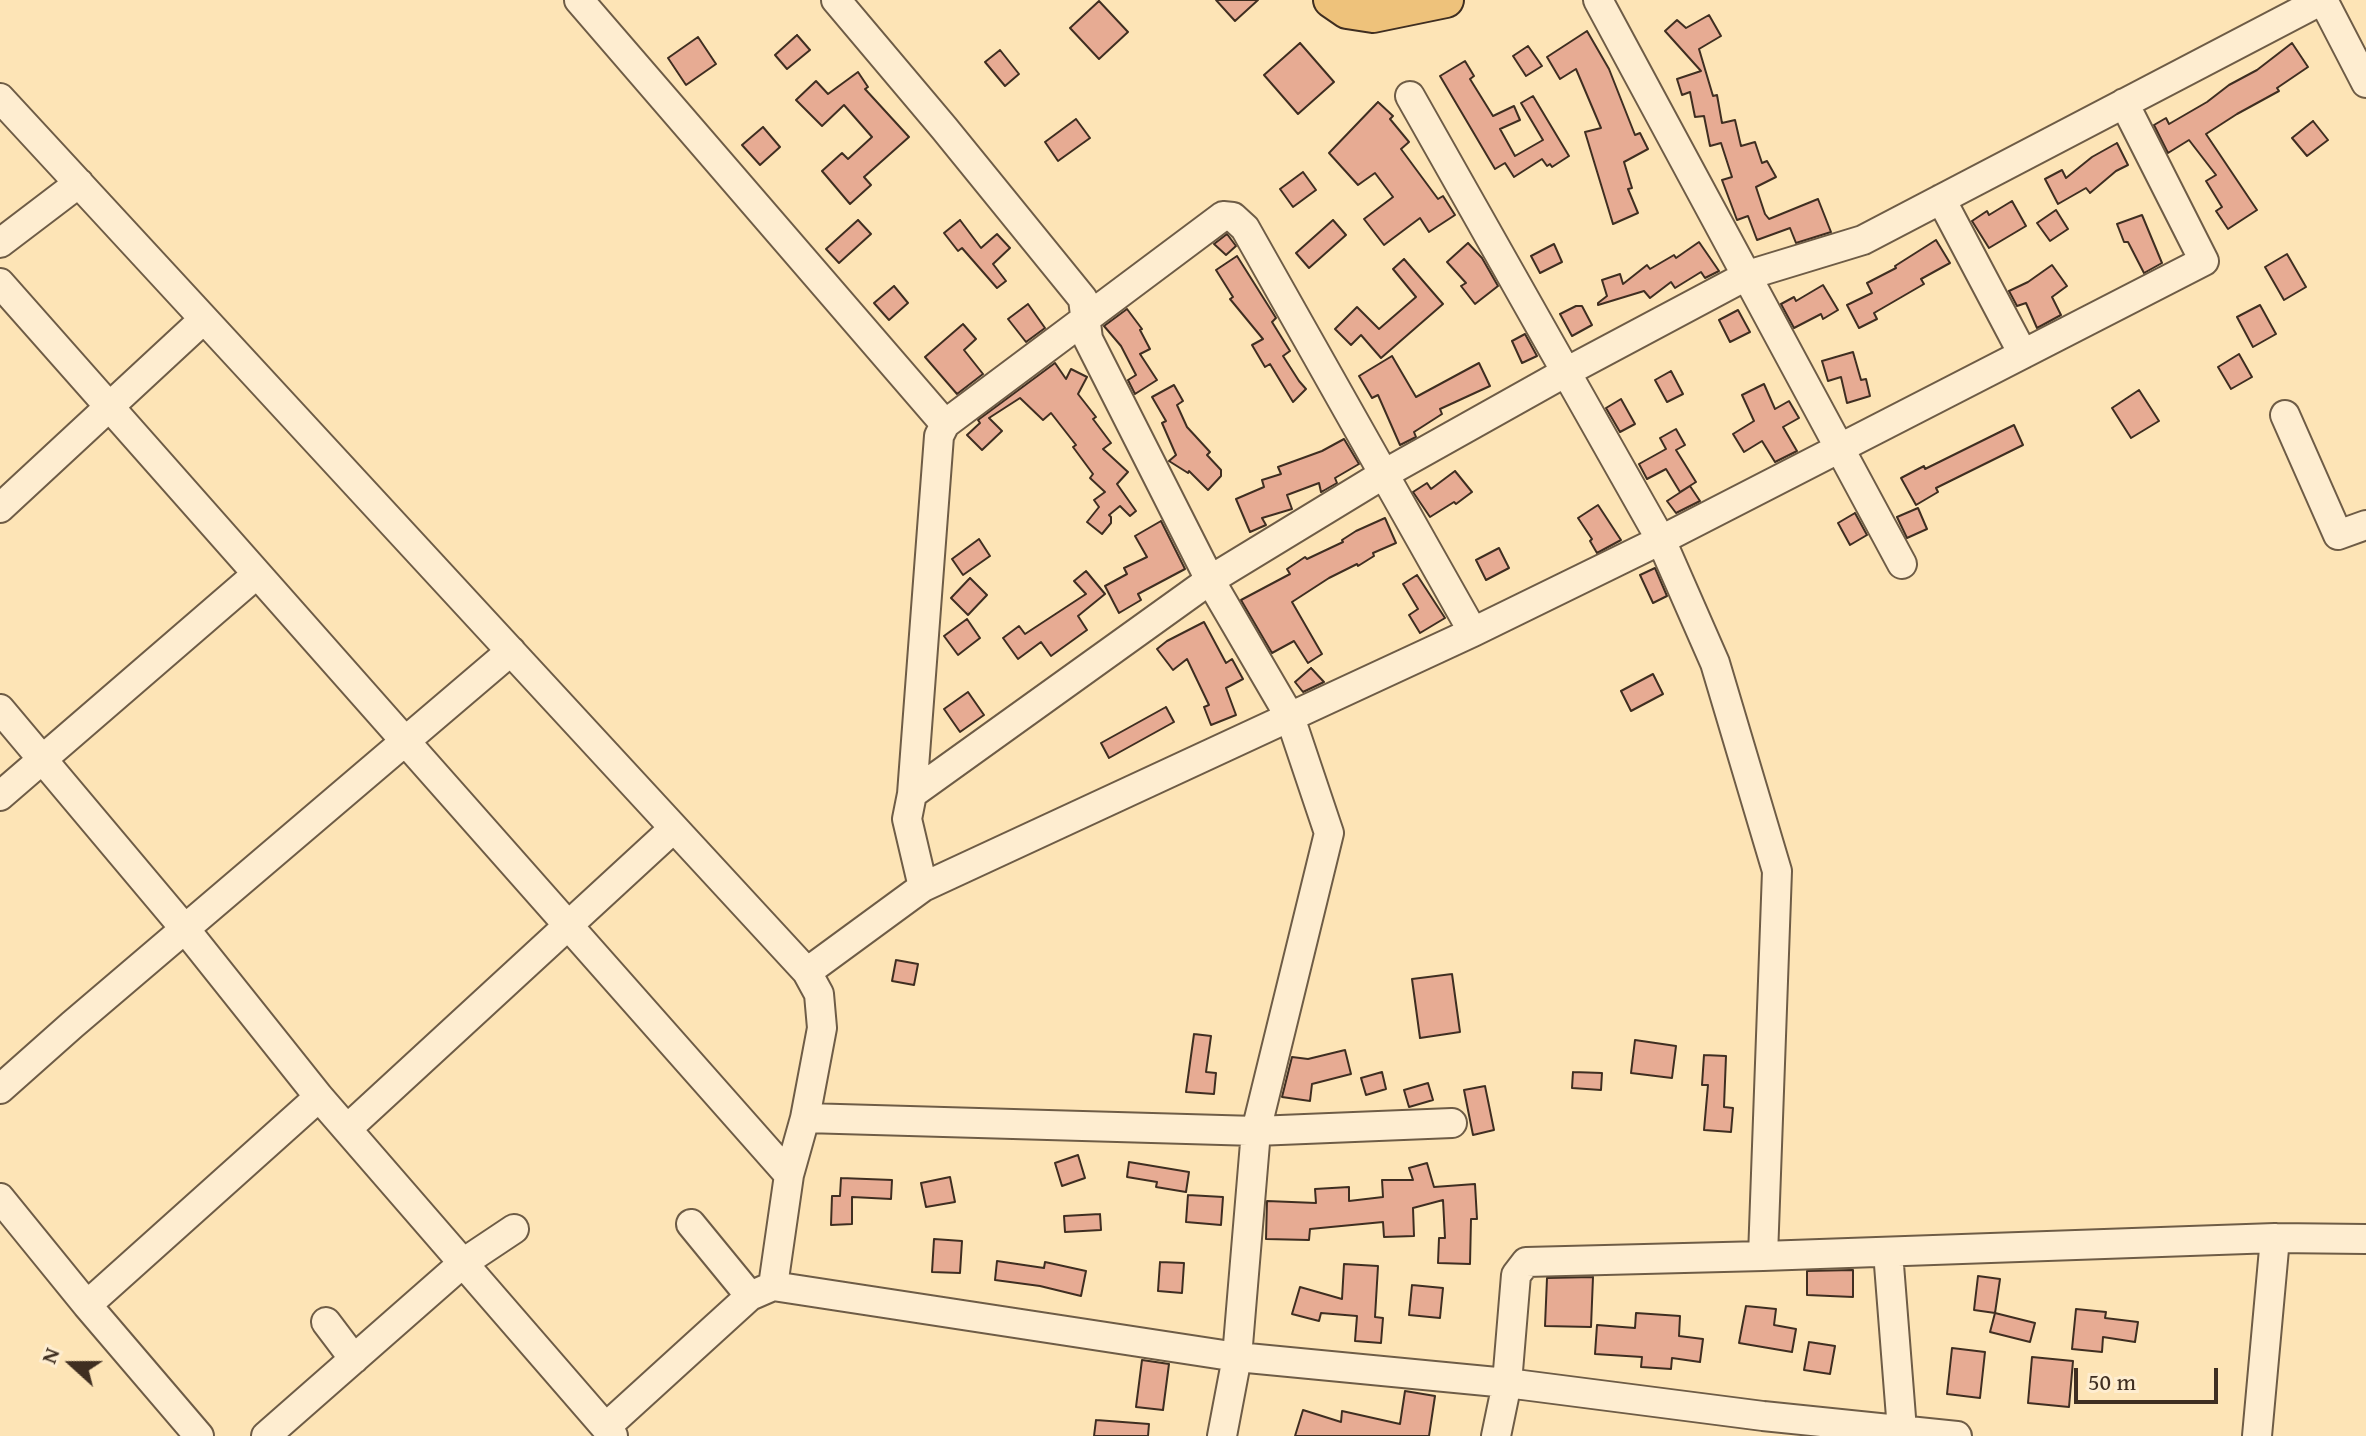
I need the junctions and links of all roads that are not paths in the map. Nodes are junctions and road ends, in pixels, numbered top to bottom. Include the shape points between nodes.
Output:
1 (579, 0) edge
2 (836, 0) edge
3 (1331, 0) edge
4 (1446, 0) edge
5 (1598, 0) edge
6 (2322, 0) edge
7 (2366, 83) edge
8 (1410, 96) dead end
9 (0, 98) edge
10 (2124, 103) junction
11 (79, 183) junction
12 (1941, 199) junction
13 (0, 243) edge
14 (1748, 275) junction
15 (0, 283) edge
16 (204, 319) junction
17 (1087, 319) junction
18 (2023, 354) junction
19 (1566, 372) junction
20 (109, 406) junction
21 (2285, 415) dead end
22 (945, 424) junction
23 (1840, 448) junction
24 (1384, 474) junction
25 (0, 508) edge
26 (2366, 525) edge
27 (1661, 540) junction
28 (1902, 564) dead end
29 (257, 574) junction
30 (1210, 580) junction
31 (1473, 632) junction
32 (511, 651) junction
33 (0, 709) edge
34 (1290, 717) junction
35 (405, 741) junction
36 (42, 759) junction
37 (912, 794) junction
38 (0, 796) edge
39 (674, 828) junction
40 (923, 887) junction
41 (568, 926) junction
42 (185, 929) junction
43 (807, 972) junction
44 (0, 1089) edge
45 (319, 1097) junction
46 (805, 1118) junction
47 (1452, 1123) dead end
48 (347, 1129) junction
49 (1256, 1131) junction
50 (789, 1175) junction
51 (0, 1198) edge
52 (691, 1224) dead end
53 (514, 1229) dead end
54 (2275, 1238) junction
55 (2366, 1239) edge
56 (1888, 1252) junction
57 (1763, 1256) junction
58 (463, 1263) junction
59 (761, 1291) junction
60 (87, 1305) junction
61 (326, 1322) dead end
62 (1237, 1357) junction
63 (354, 1359) junction
64 (1507, 1383) junction
65 (1761, 1426) edge
66 (1902, 1430) junction
67 (609, 1432) edge
68 (199, 1436) edge
69 (266, 1436) edge
70 (1222, 1436) edge
71 (1496, 1436) edge
72 (1957, 1436) edge
73 (2257, 1436) edge

1 - 22 street
2 - 17 street via 1083,299
3 - 4 main road via 1347,11 1373,15
5 - 14 street
6 - 7 street
6 - 10 street
8 - 19 street
9 - 11 street
10 - 12 street
10 - 18 street via 2204,261
11 - 13 street
11 - 16 street
12 - 14 street via 1863,240
12 - 18 street
14 - 19 street
14 - 23 street
15 - 20 street
16 - 20 street
16 - 32 street
17 - 22 street
17 - 24 street via 1223,216 1233,217 1245,228
17 - 30 street via 1088,339
18 - 23 street
19 - 24 street
19 - 27 street
20 - 25 street
20 - 29 street
21 - 26 street via 2338,535
22 - 37 street via 939,436
23 - 27 street
23 - 28 street
24 - 30 street
24 - 31 street
27 - 31 street
27 - 57 street via 1715,663 1777,871
29 - 35 street
29 - 36 street
30 - 34 street
30 - 37 street
31 - 34 street
32 - 35 street
32 - 39 street
33 - 36 street
34 - 40 street
34 - 49 street via 1329,833
35 - 41 street
35 - 42 street
36 - 38 street
36 - 42 street
37 - 40 street via 907,819
39 - 41 street
39 - 43 street
40 - 43 street
41 - 48 street
41 - 50 street
42 - 44 street
42 - 45 street
43 - 46 street via 819,994 822,1028
45 - 48 street
45 - 60 street
46 - 49 street
46 - 50 street
47 - 49 street
48 - 58 street
49 - 62 street
50 - 59 street
51 - 60 street
52 - 59 street
53 - 58 street
54 - 55 street
54 - 56 street
54 - 73 street
56 - 57 street
56 - 66 street
57 - 64 street via 1526,1262 1516,1275
58 - 63 street
58 - 67 street
59 - 62 street
59 - 67 street
60 - 68 street
61 - 63 street
62 - 64 street
62 - 70 street
63 - 69 street
64 - 65 street
64 - 71 street
65 - 66 street
66 - 72 street

